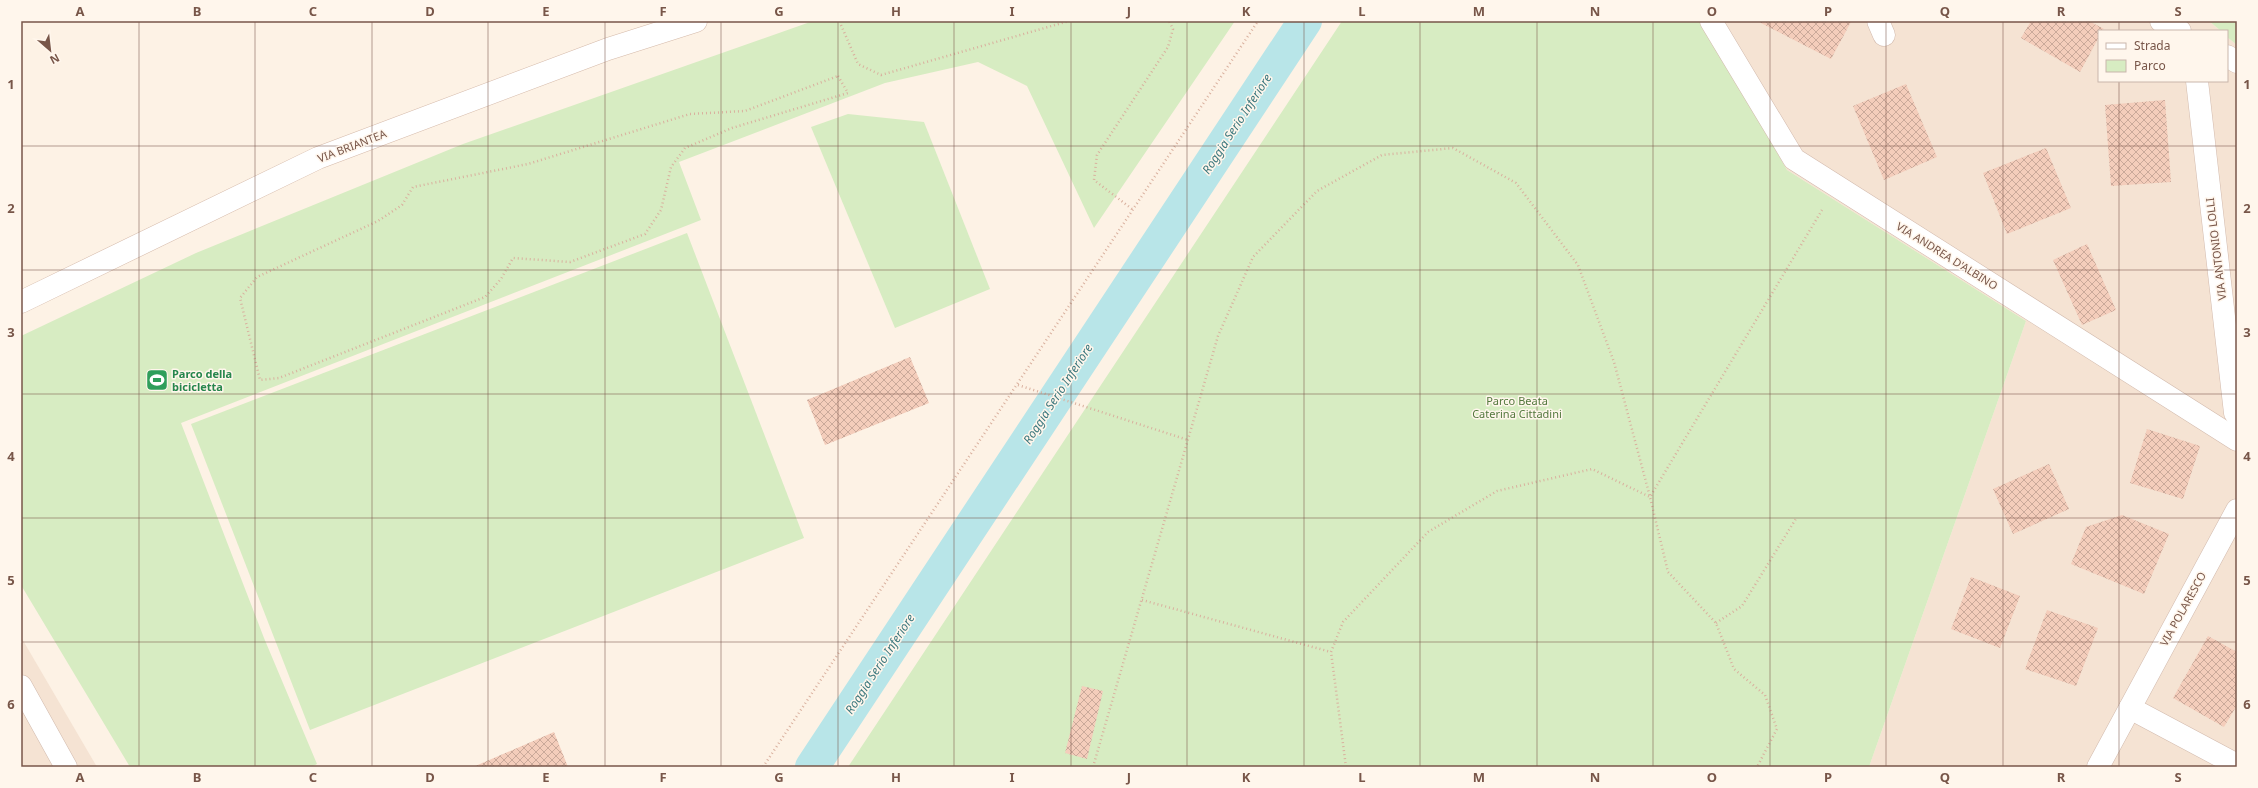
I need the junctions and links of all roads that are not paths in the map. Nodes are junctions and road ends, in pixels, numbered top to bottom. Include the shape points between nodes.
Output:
1 (696, 21) edge
2 (1711, 21) edge
3 (2161, 21) edge
4 (2178, 30) edge
5 (2228, 57) edge
6 (2237, 62) edge
7 (2197, 82) edge
8 (21, 302) edge
9 (2237, 416) edge
10 (2237, 440) edge
11 (2237, 510) edge
12 (21, 686) edge
13 (2130, 708) junction
14 (2237, 765) edge
15 (66, 767) edge
16 (2098, 767) edge

1 - 8 street, VIA BRIANTEA via 608,49 318,158
2 - 10 street, VIA ANDREA D'ALBINO via 1794,159
3 - 4 street
5 - 6 street
7 - 9 street, VIA ANTONIO LOLLI
11 - 13 street, VIA POLARESCO
12 - 15 street
13 - 14 street
13 - 16 street, VIA POLARESCO

